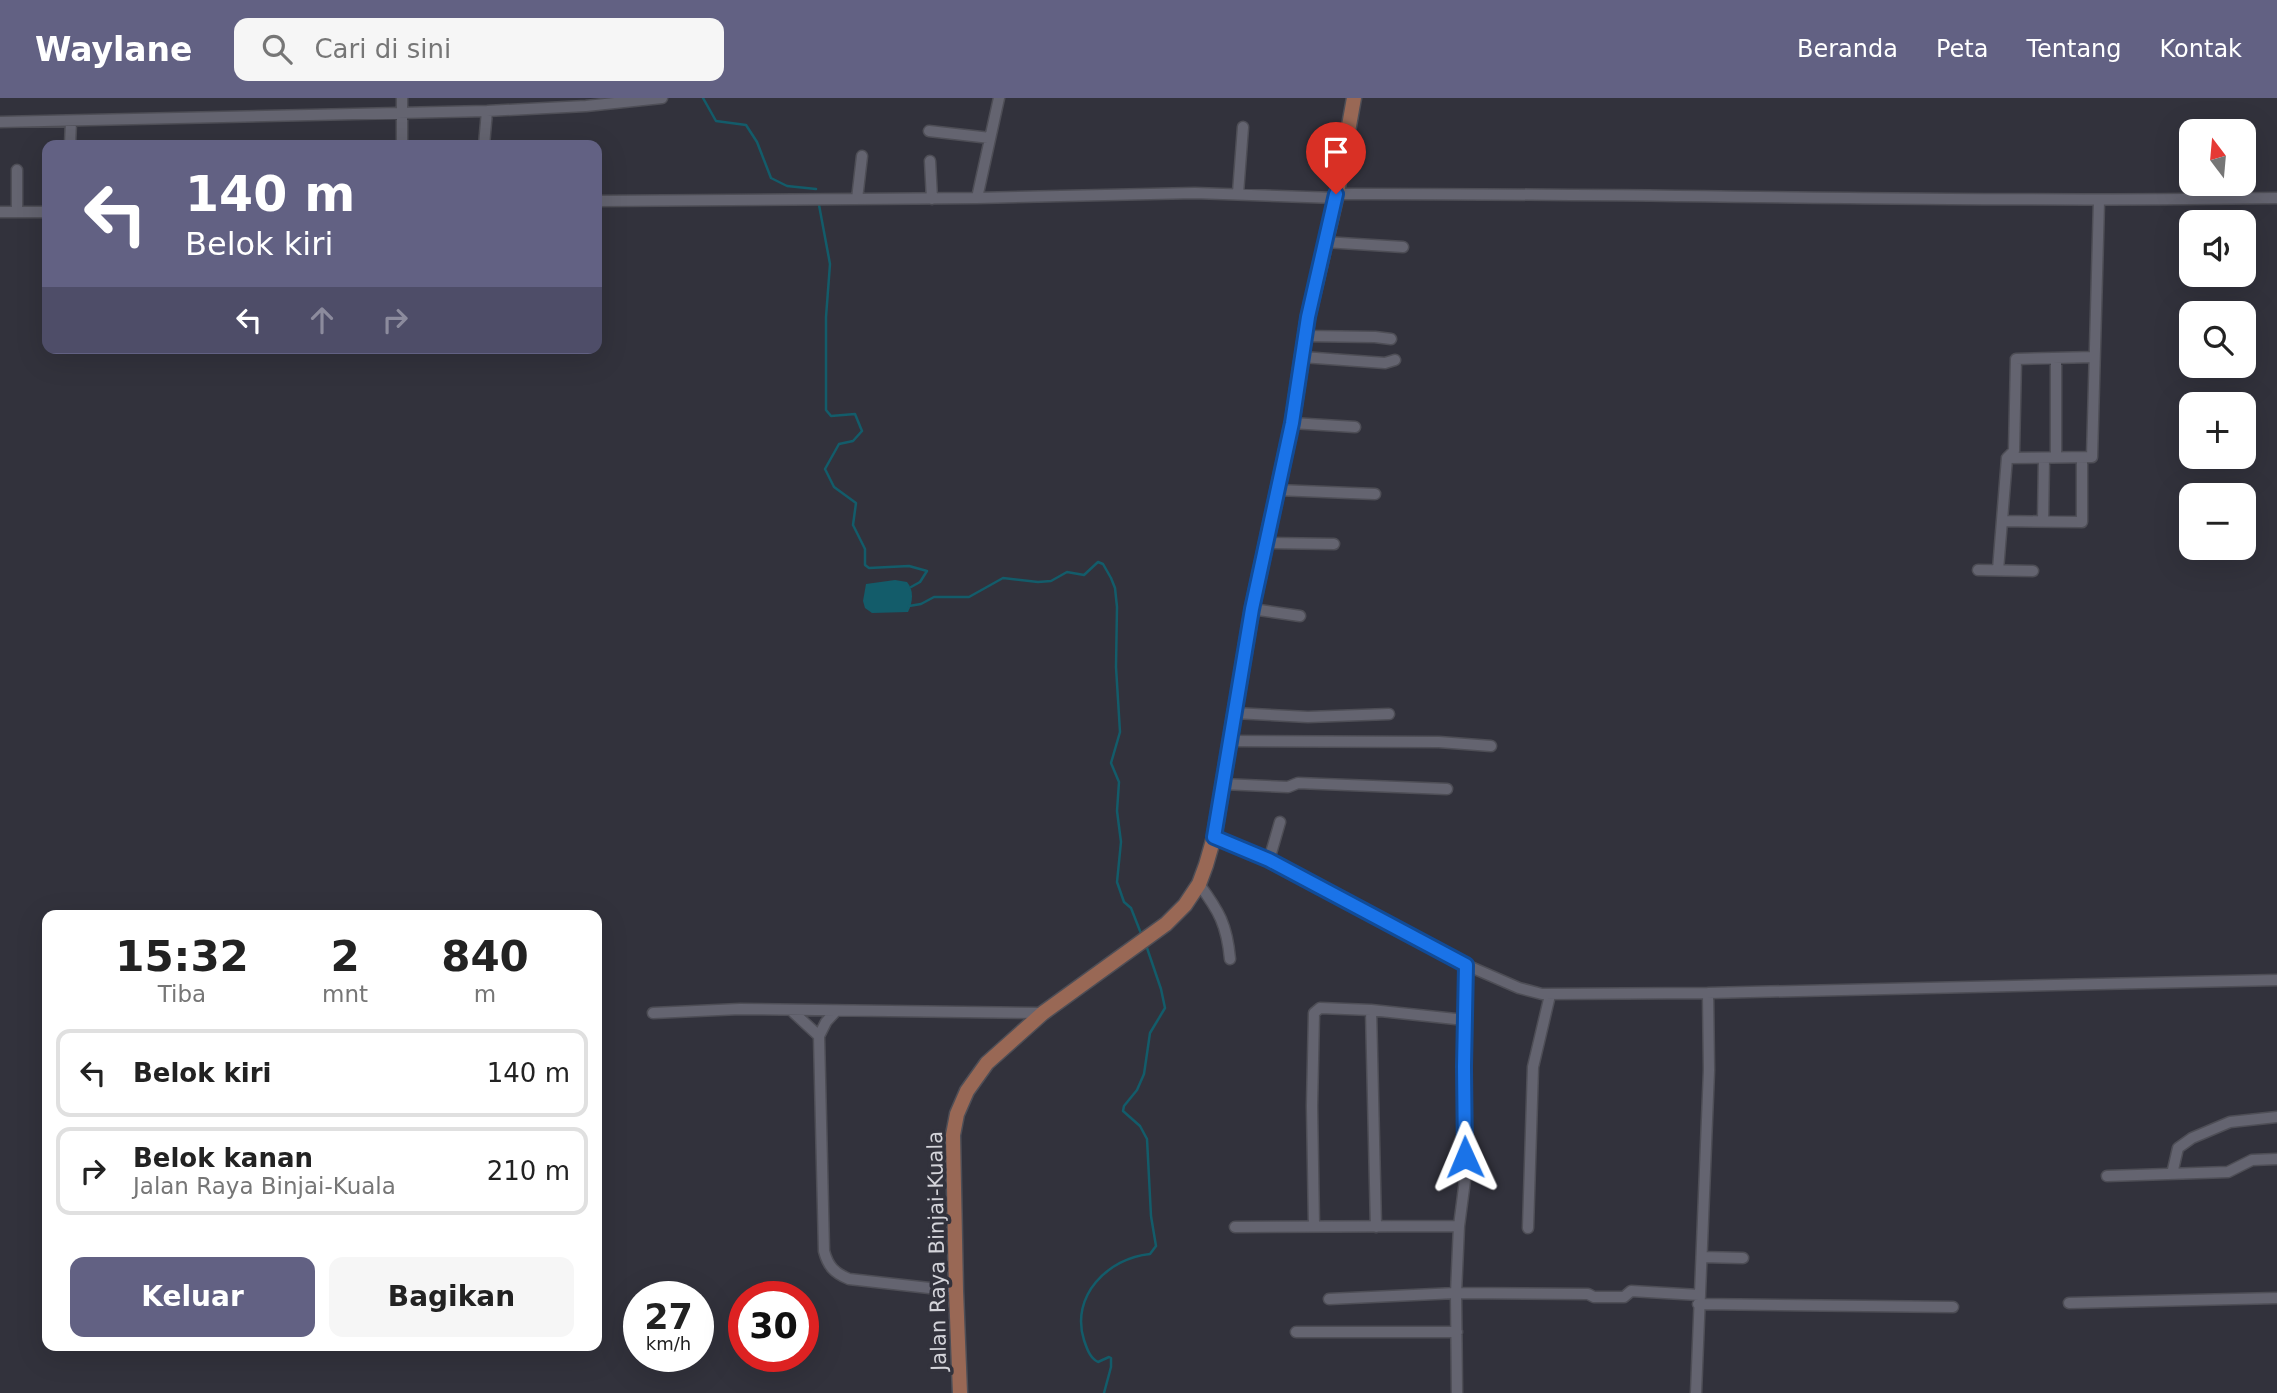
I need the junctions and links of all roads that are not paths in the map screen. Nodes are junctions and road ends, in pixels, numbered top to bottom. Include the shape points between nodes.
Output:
1 (402, 98) edge
2 (662, 98) edge
3 (999, 98) edge
4 (1354, 98) edge
5 (487, 110) junction
6 (401, 112) junction
7 (71, 121) junction
8 (0, 122) edge
9 (1243, 127) dead end
10 (929, 131) dead end
11 (990, 138) junction
12 (70, 140) edge
13 (402, 140) edge
14 (484, 140) edge
15 (862, 156) dead end
16 (930, 161) dead end
17 (17, 170) dead end
18 (1238, 193) junction
19 (1336, 196) junction
20 (977, 198) junction
21 (2277, 198) edge
22 (857, 199) junction
23 (932, 199) junction
24 (602, 201) edge
25 (2099, 201) junction
26 (0, 212) edge
27 (17, 212) junction
28 (42, 212) edge
29 (1325, 242) junction
30 (1403, 247) dead end
31 (1305, 336) junction
32 (1391, 339) dead end
33 (2094, 356) junction
34 (1302, 358) junction
35 (2056, 359) junction
36 (1395, 360) dead end
37 (1292, 423) junction
38 (1355, 428) dead end
39 (2050, 457) junction
40 (2007, 458) junction
41 (2082, 458) junction
42 (1277, 489) junction
43 (1374, 494) dead end
44 (2002, 521) junction
45 (2043, 521) junction
46 (1265, 543) junction
47 (1334, 544) dead end
48 (1978, 570) dead end
49 (1998, 570) junction
50 (2033, 571) dead end
51 (1252, 609) junction
52 (1300, 616) dead end
53 (1235, 713) junction
54 (1389, 714) dead end
55 (1230, 741) junction
56 (1491, 746) dead end
57 (1223, 784) junction
58 (1447, 789) dead end
59 (1280, 822) dead end
60 (1214, 837) junction
61 (1269, 860) junction
62 (1199, 884) junction
63 (1230, 959) dead end
64 (1466, 965) junction
65 (2277, 980) edge
66 (1708, 993) junction
67 (1550, 995) junction
68 (1371, 1010) junction
69 (792, 1011) junction
70 (836, 1011) junction
71 (653, 1013) dead end
72 (1043, 1013) junction
73 (1465, 1020) junction
74 (818, 1036) junction
75 (2277, 1117) edge
76 (2277, 1159) edge
77 (2172, 1174) junction
78 (2107, 1175) dead end
79 (1314, 1226) junction
80 (1459, 1226) junction
81 (1235, 1227) dead end
82 (1376, 1227) junction
83 (1528, 1228) dead end
84 (1702, 1256) junction
85 (1743, 1258) dead end
86 (956, 1291) junction
87 (1456, 1293) junction
88 (1329, 1298) dead end
89 (2277, 1298) edge
90 (1698, 1299) junction
91 (2069, 1303) dead end
92 (1953, 1307) dead end
93 (1296, 1332) dead end
94 (1457, 1332) junction
95 (960, 1393) edge
96 (1457, 1393) edge
97 (1696, 1393) edge

1 - 6 street
2 - 5 street
3 - 11 street
4 - 19 main road, Jalan Raya Binjai-Kuala
5 - 6 street
5 - 14 street
6 - 7 street
6 - 13 street
7 - 8 street
7 - 12 street
9 - 18 street
10 - 11 street
11 - 20 street
15 - 22 street
16 - 23 street
17 - 27 street
18 - 19 street
18 - 20 street
19 - 25 street via 1485,193
19 - 29 main road, Jalan Raya Binjai-Kuala
20 - 23 street
21 - 25 street
22 - 23 street
22 - 24 street
25 - 33 street
26 - 27 street
27 - 28 street
29 - 30 street
29 - 31 main road, Jalan Raya Binjai-Kuala
31 - 32 street
31 - 34 main road, Jalan Raya Binjai-Kuala
33 - 35 street
33 - 41 street via 2092,457
34 - 36 street
34 - 37 main road, Jalan Raya Binjai-Kuala
35 - 39 street
35 - 40 street via 2016,359 2014,452
37 - 38 street
37 - 42 main road, Jalan Raya Binjai-Kuala
39 - 40 street
39 - 41 street
39 - 45 street
40 - 44 street
41 - 45 street via 2081,522
42 - 43 street
42 - 46 main road, Jalan Raya Binjai-Kuala
44 - 45 street
44 - 49 street
46 - 47 street
46 - 51 main road, Jalan Raya Binjai-Kuala
48 - 49 street
49 - 50 street
51 - 52 street
51 - 53 main road, Jalan Raya Binjai-Kuala
53 - 54 street via 1308,717
53 - 55 main road, Jalan Raya Binjai-Kuala
55 - 56 street
55 - 57 main road, Jalan Raya Binjai-Kuala
57 - 58 street
57 - 60 main road, Jalan Raya Binjai-Kuala
59 - 61 street
60 - 61 street
60 - 62 main road, Jalan Raya Binjai-Kuala
61 - 64 street
62 - 63 street via 1228,933
62 - 72 main road, Jalan Raya Binjai-Kuala via 1166,924
64 - 67 street via 1518,988
64 - 73 street
65 - 66 street
66 - 67 street
66 - 84 street
67 - 83 street via 1533,1067
68 - 73 street
68 - 79 street via 1320,1008 1314,1013
68 - 82 street
69 - 70 street
69 - 71 street
69 - 74 street
70 - 72 street
70 - 74 street
72 - 86 main road, Jalan Raya Binjai-Kuala via 987,1063 957,1114 953,1135
73 - 80 street via 1465,1180
74 - 86 street via 827,1264 849,1279
75 - 77 street via 2230,1122 2192,1138 2178,1148
76 - 77 street via 2252,1160 2228,1172
77 - 78 street
79 - 81 street
79 - 82 street
80 - 82 street
80 - 87 street
84 - 85 street
84 - 90 street
86 - 95 main road, Jalan Raya Binjai-Kuala
87 - 88 street
87 - 90 street via 1624,1297 1631,1292
87 - 94 street
89 - 91 street
90 - 92 street
90 - 97 street
93 - 94 street
94 - 96 street

